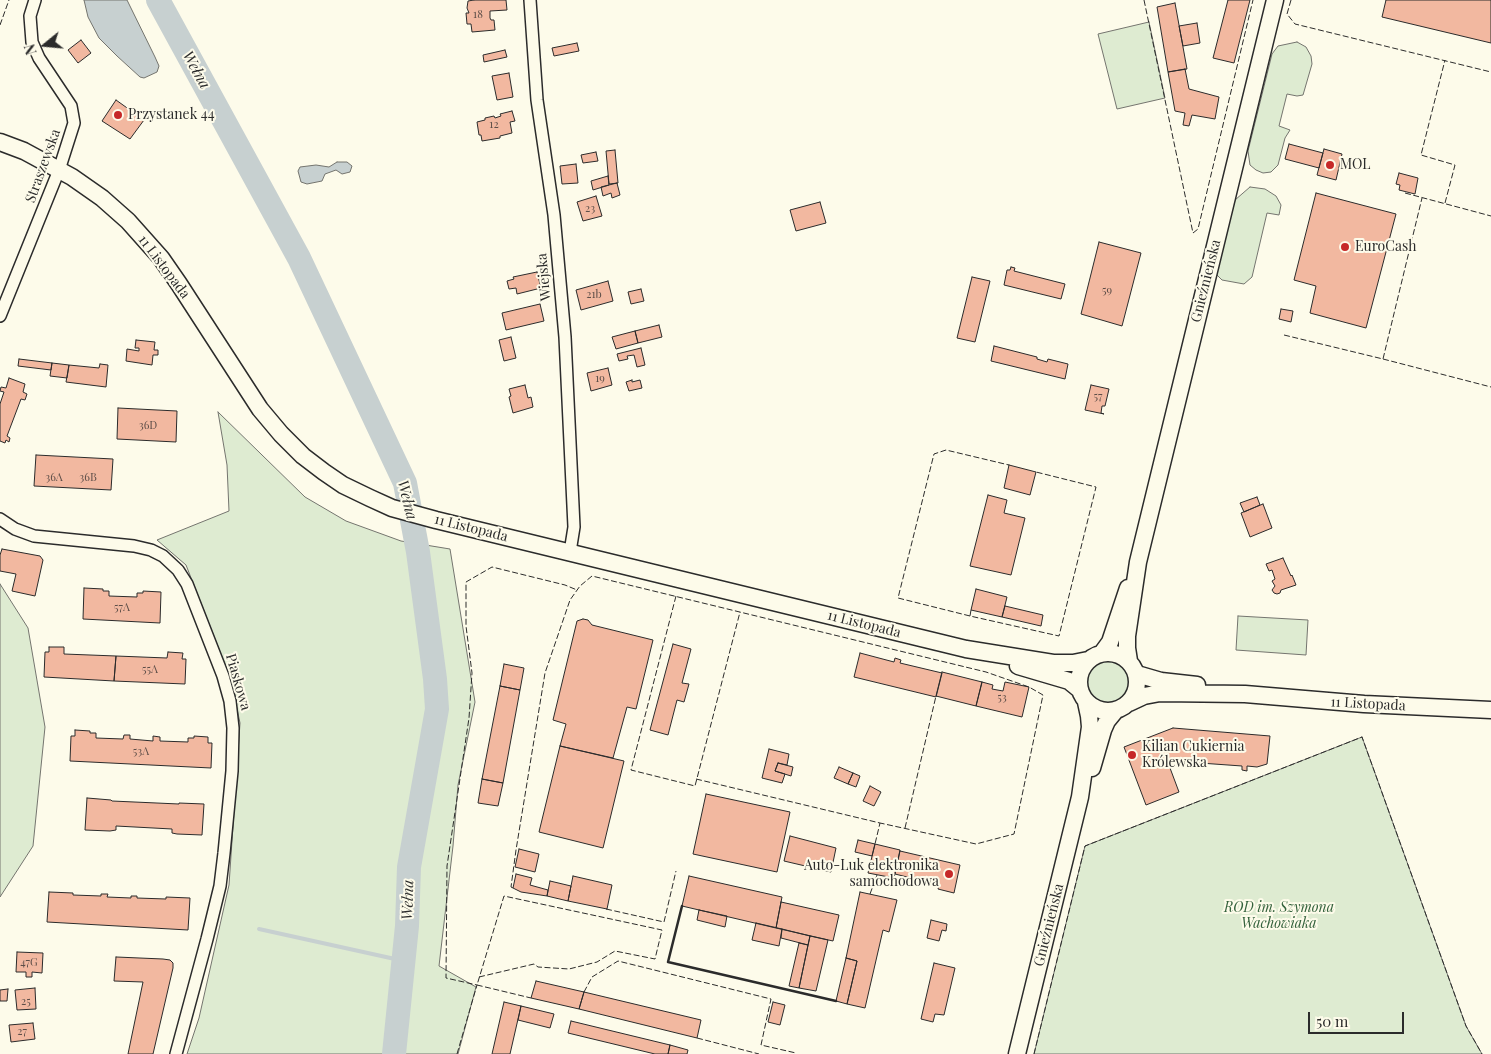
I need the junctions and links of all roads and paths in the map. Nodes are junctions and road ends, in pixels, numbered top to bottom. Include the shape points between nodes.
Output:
1 (34, 0) edge
2 (530, 0) edge
3 (1275, 0) edge
4 (0, 142) edge
5 (59, 170) junction
6 (0, 316) edge
7 (0, 519) edge
8 (570, 552) junction
9 (1138, 562) junction
10 (966, 649) junction
11 (1095, 656) junction
12 (1133, 668) junction
13 (1246, 694) junction
14 (1083, 696) junction
15 (1122, 707) junction
16 (1491, 710) edge
17 (1080, 797) junction
18 (176, 1054) edge
19 (1017, 1054) edge

1 - 5 street, Straszewska via 30,16 32,42 38,58 65,96 73,114 74,123
2 - 8 street, Wiejska via 537,100 554,215 565,338 574,526
3 - 9 main road, Gnieźnieńska
4 - 5 main road, 11 Listopada
5 - 6 street, Straszewska
5 - 8 main road, 11 Listopada via 102,198 150,245 260,409 281,434 324,472 343,485 392,508
7 - 18 street, Piaskowa via 34,536 134,546 163,556 187,584 224,676 234,728 232,780 220,886
8 - 10 main road, 11 Listopada
9 - 11 main road, Gnieźnieńska via 1110,642
9 - 12 main road, Gnieźnieńska via 1127,636
10 - 11 main road, 11 Listopada via 1053,663 1073,663
10 - 14 main road, 11 Listopada via 1068,681
11 - 12 main road via 1117,654
11 - 14 main road via 1083,666 1080,674 1078,682
12 - 13 main road, 11 Listopada via 1161,680
12 - 15 main road via 1137,690
13 - 15 main road, 11 Listopada via 1160,694 1144,696
13 - 16 main road, 11 Listopada
14 - 15 main road via 1092,707 1100,710 1108,712
14 - 17 main road, Gnieźnieńska via 1090,727
15 - 17 main road, Gnieźnieńska via 1107,721
17 - 19 main road, Gnieźnieńska

